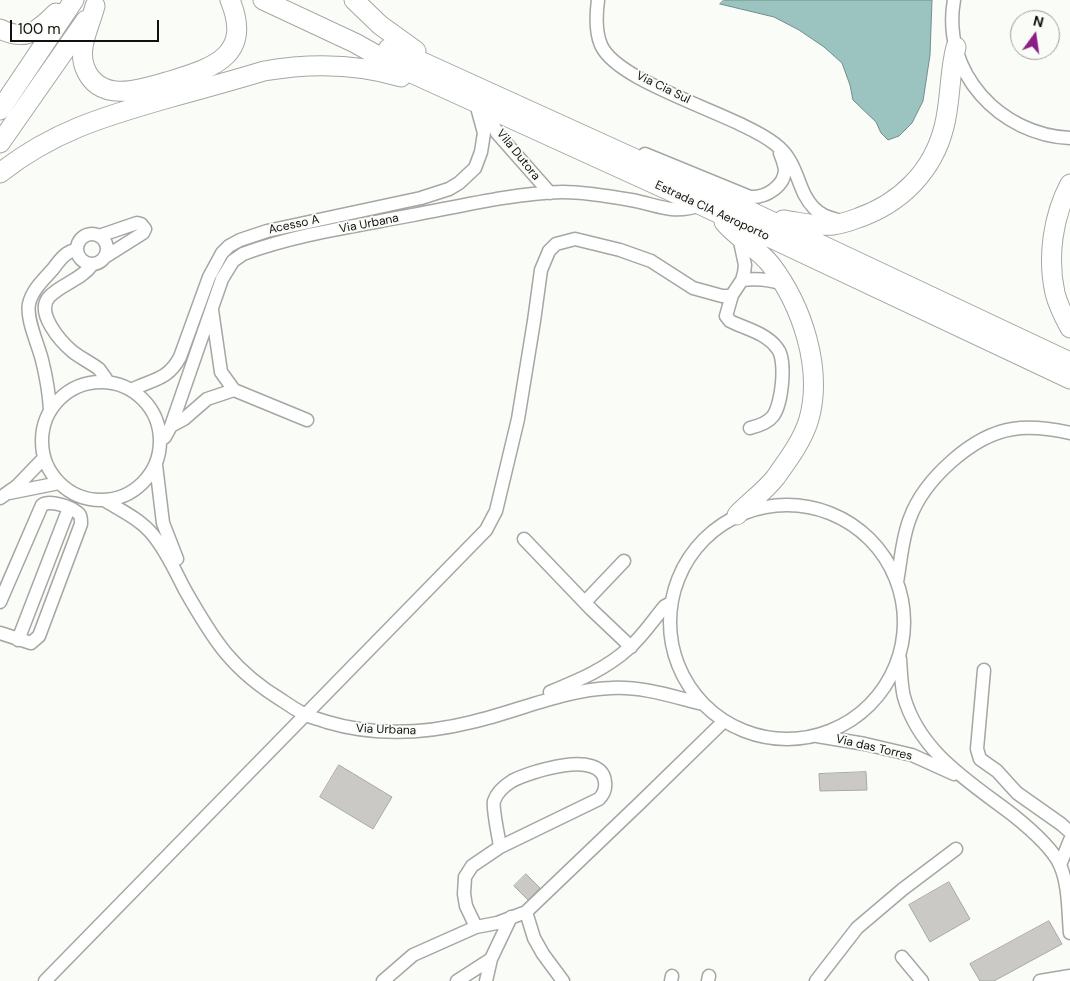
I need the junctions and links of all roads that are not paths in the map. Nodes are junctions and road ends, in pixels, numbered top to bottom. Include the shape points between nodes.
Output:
1 (230, 0) edge
2 (263, 0) edge
3 (354, 0) edge
4 (598, 0) edge
5 (954, 0) edge
6 (73, 2) edge
7 (97, 3) edge
8 (0, 29) edge
9 (354, 43) junction
10 (956, 47) junction
11 (0, 110) edge
12 (484, 113) junction
13 (516, 120) junction
14 (570, 129) junction
15 (1070, 138) edge
16 (0, 143) edge
17 (774, 143) junction
18 (602, 144) junction
19 (0, 173) edge
20 (1070, 184) edge
21 (550, 193) junction
22 (708, 208) junction
23 (762, 218) junction
24 (847, 222) junction
25 (99, 236) junction
26 (739, 237) junction
27 (76, 250) junction
28 (106, 257) junction
29 (92, 265) junction
30 (742, 280) junction
31 (784, 284) junction
32 (731, 296) junction
33 (212, 306) junction
34 (1070, 328) edge
35 (1068, 374) edge
36 (108, 382) junction
37 (131, 390) junction
38 (234, 390) junction
39 (50, 410) junction
40 (307, 420) dead end
41 (171, 426) junction
42 (750, 428) dead end
43 (1070, 433) edge
44 (161, 440) junction
45 (44, 458) junction
46 (156, 465) junction
47 (59, 483) junction
48 (2, 496) edge
49 (104, 500) junction
50 (69, 508) junction
51 (737, 515) junction
52 (164, 526) junction
53 (152, 533) junction
54 (524, 539) dead end
55 (624, 561) dead end
56 (897, 582) junction
57 (0, 602) edge
58 (585, 602) junction
59 (670, 603) junction
60 (0, 633) edge
61 (18, 640) junction
62 (630, 647) junction
63 (900, 656) junction
64 (984, 670) dead end
65 (704, 704) junction
66 (308, 713) junction
67 (724, 721) junction
68 (816, 736) junction
69 (958, 776) junction
70 (1070, 832) edge
71 (1070, 840) edge
72 (500, 847) junction
73 (956, 849) dead end
74 (1060, 864) junction
75 (526, 912) junction
76 (511, 917) junction
77 (476, 928) junction
78 (1070, 933) edge
79 (902, 957) dead end
80 (491, 959) junction
81 (1070, 976) edge
82 (45, 981) edge
83 (383, 981) edge
84 (457, 981) edge
85 (486, 981) edge
86 (563, 981) edge
87 (816, 981) edge
88 (922, 981) edge
89 (1040, 981) edge

1 - 7 highway via 235,12 236,35 232,47 220,62 187,76 126,92 102,86 85,68 83,46
2 - 9 highway, Estrada CIA Aeroporto
3 - 14 highway via 380,26 413,50 537,106
4 - 17 street, Via Cia Sul via 597,33 601,46 616,64
5 - 10 street
6 - 8 highway via 30,34 20,35
6 - 11 highway
7 - 16 highway
9 - 13 highway, Estrada CIA Aeroporto via 396,66
9 - 14 highway, Estrada CIA Aeroporto via 420,61
10 - 15 street via 964,70 992,108 1033,132
10 - 24 highway via 946,120 936,153 913,185 898,197 871,214
12 - 13 highway
12 - 19 highway via 382,71 328,64 286,68 264,71 106,116 42,144
12 - 21 street, Vila Dutora
12 - 37 street, Acesso A via 481,152 475,168 459,184 413,200 267,231 229,246 208,277 174,367 161,377
13 - 22 highway, Estrada CIA Aeroporto
14 - 18 highway, Estrada CIA Aeroporto
17 - 18 street via 785,169 783,178 770,193 756,197 636,150
17 - 24 street, Via Cia Sul via 789,158 814,209 829,218
18 - 23 highway, Estrada CIA Aeroporto
20 - 34 highway via 1058,213 1053,266 1058,303
21 - 22 street, Via Urbana via 588,194 677,210
21 - 33 street, Via Urbana via 497,199 256,249 233,261
22 - 26 highway
22 - 35 highway, Estrada CIA Aeroporto
23 - 24 highway via 823,225
23 - 35 highway, Estrada CIA Aeroporto
25 - 27 street via 84,236
25 - 28 street via 106,243
25 - 28 street via 137,224 145,229
26 - 30 street via 745,265
26 - 31 highway via 770,264
27 - 29 street via 81,260
27 - 39 street via 64,256 41,282 28,306 42,360
28 - 29 street
29 - 36 street via 51,296 45,310 59,337 72,351 99,370
30 - 31 street via 757,278
30 - 32 street
31 - 51 highway via 811,350 814,388 809,420 773,480
32 - 42 street via 726,316 730,321 771,340 782,358 779,403 774,415 761,425
32 - 66 street via 693,288 651,262 620,250 575,239 556,244 549,251 541,270 518,419 492,520 480,537
33 - 38 street via 221,372
33 - 41 street, Via Urbana
36 - 37 street
36 - 39 street via 91,382 75,387
37 - 44 street via 147,403 157,420
38 - 40 street
38 - 41 street via 207,399
39 - 45 street via 43,425 41,442
41 - 44 street, Via Urbana
43 - 56 street via 1047,428 1012,429 966,448 932,482 910,516
44 - 46 street
45 - 47 street
45 - 48 street
46 - 49 street via 140,486 129,493
46 - 52 street, Via Urbana
47 - 48 street
47 - 49 street via 80,496
49 - 53 street, Via Urbana
50 - 57 street via 50,502 42,505
50 - 61 street
50 - 61 street via 78,513 82,524 36,640 31,643
51 - 56 street via 784,505 832,514 865,534 889,564
51 - 59 street via 700,542 686,560
52 - 53 street
52 - 66 street, Via Urbana via 191,588 222,642 259,680
53 - 66 street, Via Urbana via 206,626 234,663 269,692
54 - 58 street
55 - 58 street
56 - 63 street via 903,618
58 - 62 street
59 - 62 street, Via Urbana
59 - 65 street via 669,625 676,661 689,687
60 - 61 street
62 - 66 street, Via Urbana via 596,672 550,692 434,726 371,726
63 - 68 street via 891,678 877,698 839,727
63 - 69 street, Via das Torres via 903,695 913,721 926,742
64 - 70 street via 977,749 980,760 997,771 1017,793
65 - 66 street, Via Urbana via 647,691 612,688 574,692 431,731 401,732 348,728
65 - 67 street
66 - 82 street
67 - 68 street via 753,734 784,739
67 - 75 street
68 - 69 street, Via das Torres via 912,755
69 - 74 street, Via das Torres via 1042,840
71 - 74 street
72 - 72 street via 599,799 603,795 605,778 597,769 584,763 566,764 513,780 501,790 494,802
72 - 77 street via 472,866 466,877 466,906
73 - 87 street via 857,928
74 - 78 street
75 - 76 street
75 - 86 street via 542,954
76 - 77 street
76 - 80 street
77 - 83 street via 413,955
79 - 88 street
80 - 84 street
80 - 85 street
81 - 89 street

